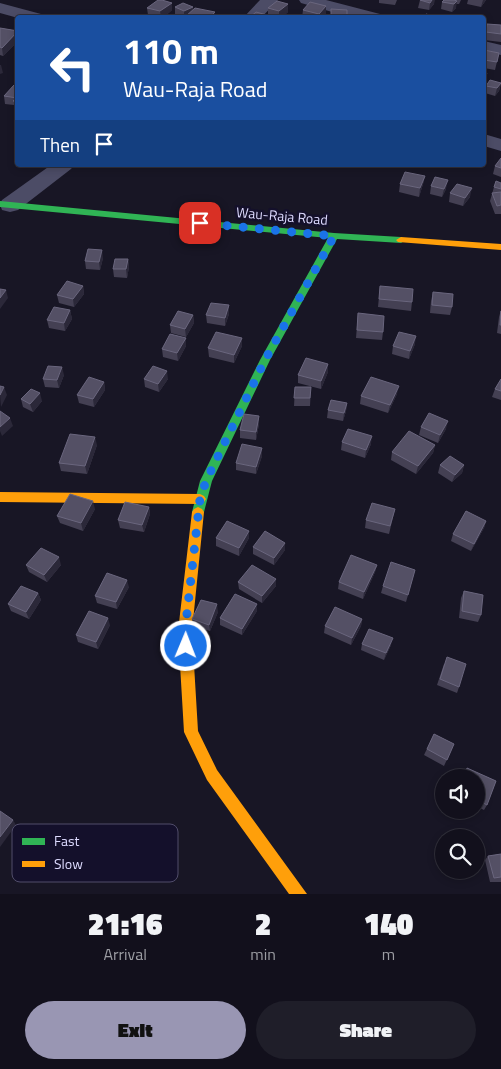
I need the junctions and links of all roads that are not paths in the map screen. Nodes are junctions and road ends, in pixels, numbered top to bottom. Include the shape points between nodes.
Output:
1 (270, 0) edge
2 (307, 0) edge
3 (0, 8) edge
4 (24, 15) edge
5 (254, 15) edge
6 (363, 15) edge
7 (486, 46) edge
8 (501, 50) edge
9 (486, 141) edge
10 (501, 145) edge
11 (61, 167) edge
12 (5, 205) edge
13 (334, 236) junction
14 (501, 247) edge
15 (0, 497) edge
16 (200, 499) junction
17 (299, 894) edge

1 - 5 street
2 - 6 street
3 - 4 street
7 - 8 street
9 - 10 street
11 - 12 street
12 - 13 street, Wau-Raja Road
13 - 14 street, Wau-Raja Road
13 - 16 street via 265,360
15 - 16 street
16 - 17 street via 185,631 191,732 212,775

